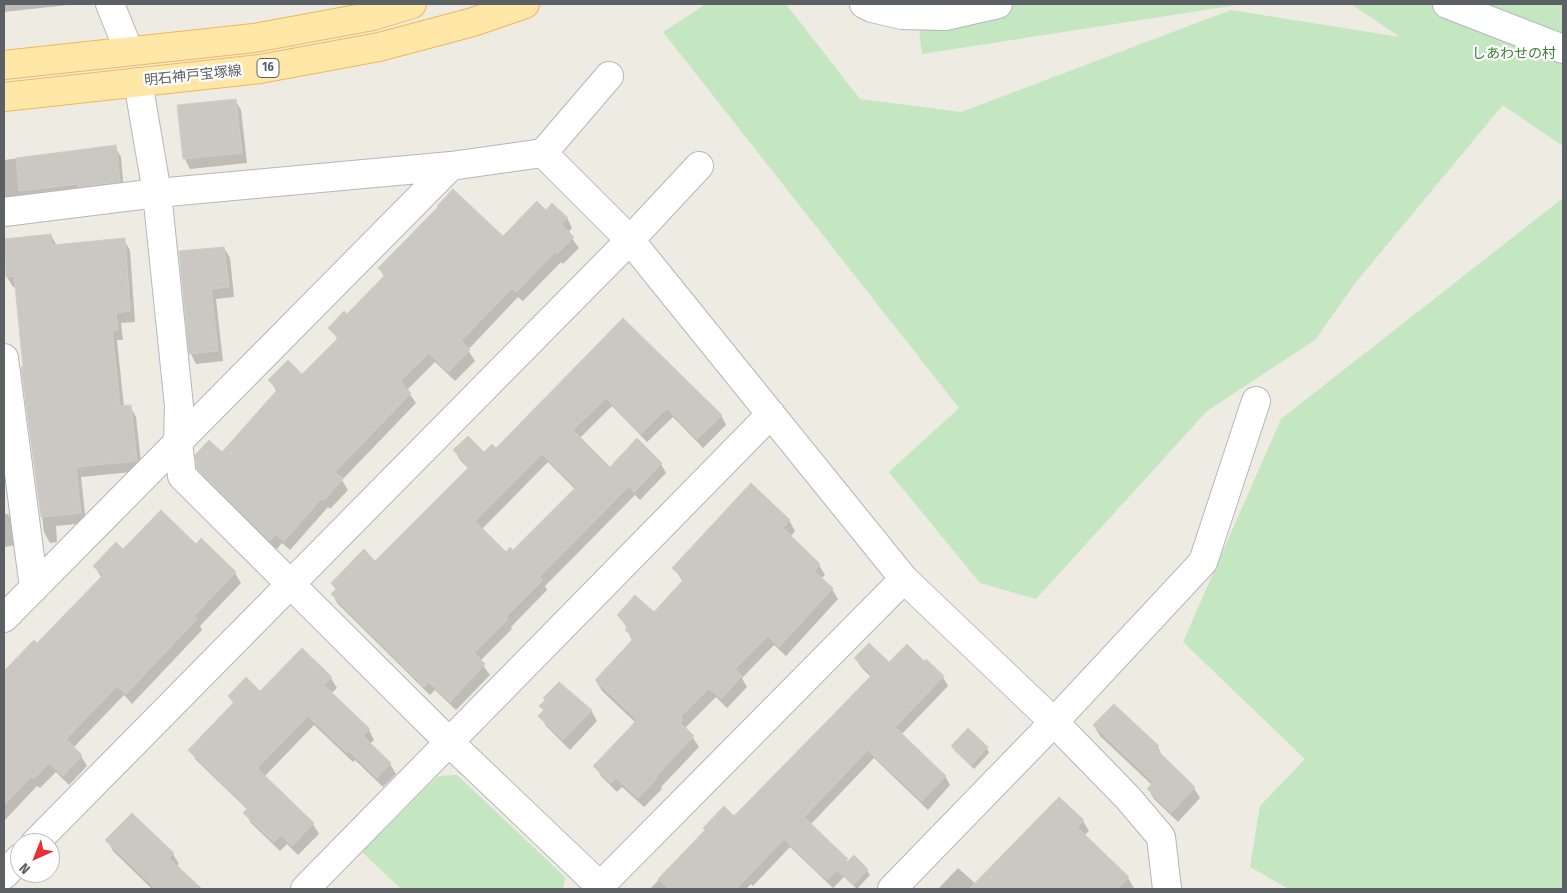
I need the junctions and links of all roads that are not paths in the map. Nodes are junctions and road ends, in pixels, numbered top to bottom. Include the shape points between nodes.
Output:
1 (110, 4) edge
2 (412, 4) edge
3 (525, 4) edge
4 (864, 4) edge
5 (998, 4) edge
6 (1447, 4) edge
7 (1563, 49) edge
8 (129, 51) junction
9 (4, 65) edge
10 (609, 76) dead end
11 (138, 82) junction
12 (4, 97) edge
13 (543, 153) junction
14 (452, 166) junction
15 (699, 166) dead end
16 (157, 194) junction
17 (4, 212) edge
18 (630, 240) junction
19 (4, 358) edge
20 (1256, 401) dead end
21 (771, 414) junction
22 (178, 442) junction
23 (904, 579) junction
24 (290, 583) junction
25 (34, 588) junction
26 (4, 618) edge
27 (1054, 722) junction
28 (450, 743) junction
29 (45, 833) edge
30 (599, 888) edge
31 (305, 889) edge
32 (892, 889) edge
33 (1167, 889) edge

1 - 8 street
2 - 8 main road, 16 via 373,16 254,38
3 - 11 main road, 明石神戸宝塚線 / 16 via 473,22 379,47 260,69
4 - 5 street via 902,15 945,16
6 - 7 street
8 - 9 main road, 16
10 - 13 street
11 - 12 main road, 明石神戸宝塚線 / 16
11 - 16 street
13 - 14 street
13 - 18 street
14 - 16 street
14 - 22 street
15 - 18 street
16 - 17 street
16 - 22 street via 179,406
18 - 21 street
18 - 24 street
19 - 25 street
20 - 27 street via 1203,562
21 - 23 street
21 - 28 street
22 - 24 street via 182,476
22 - 25 street
23 - 27 street
23 - 30 street
24 - 28 street
24 - 29 street
25 - 26 street
27 - 32 street
27 - 33 street via 1161,837
28 - 30 street
28 - 31 street

